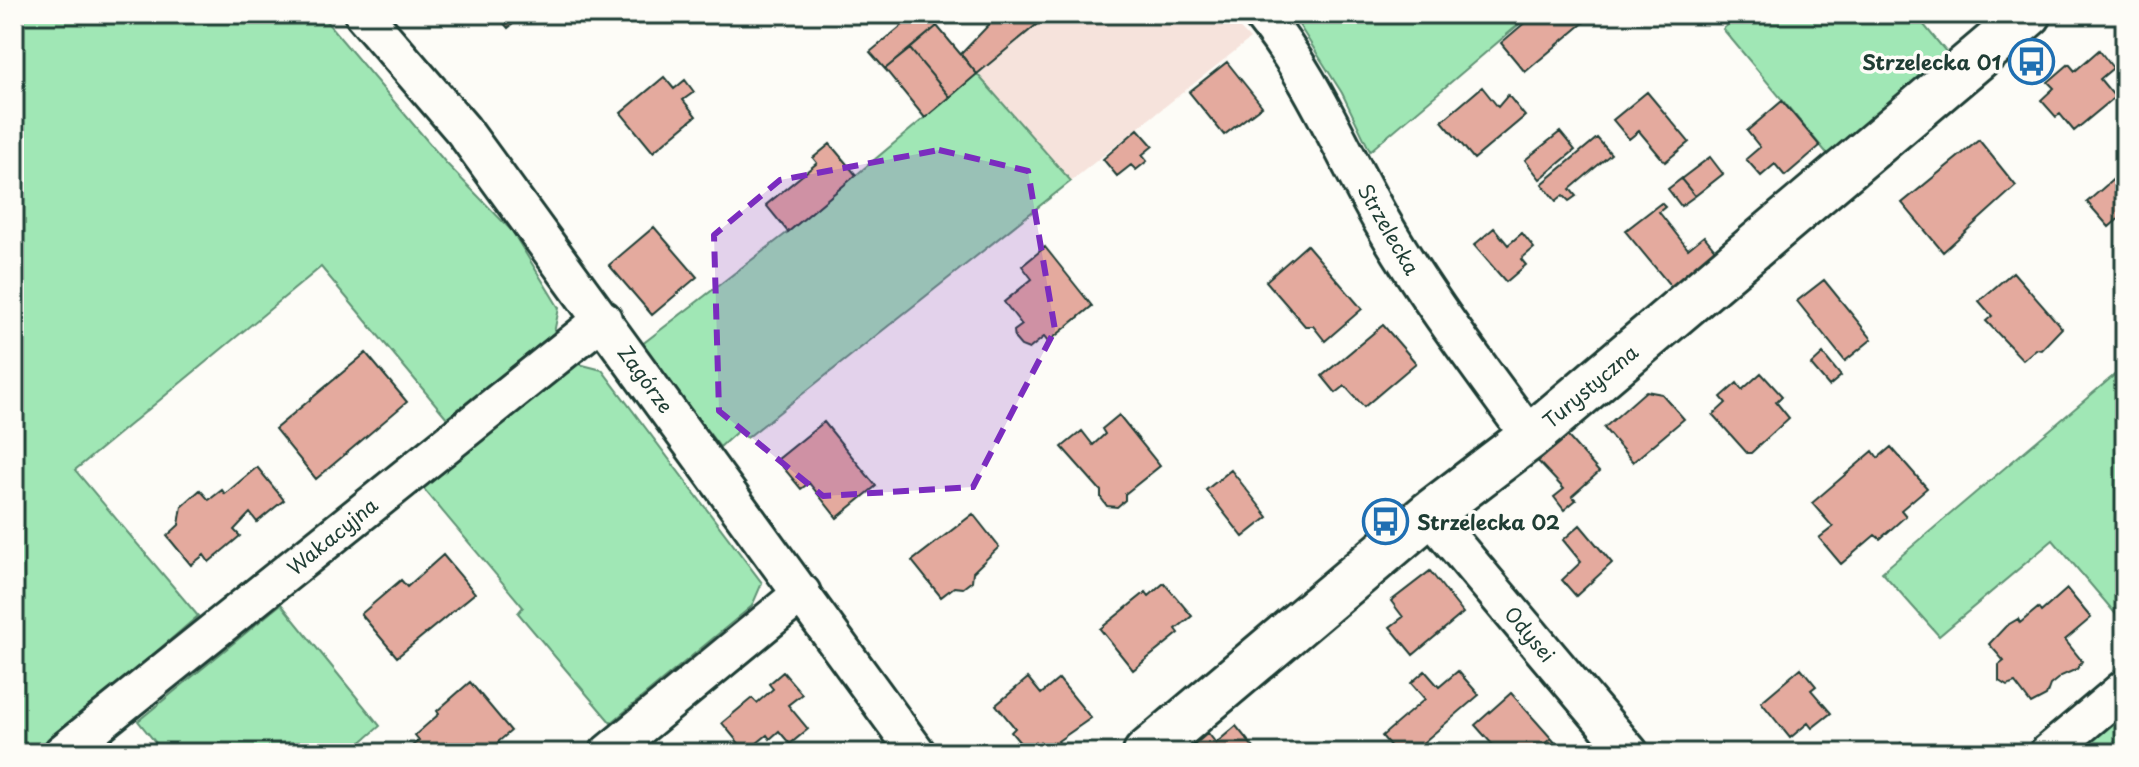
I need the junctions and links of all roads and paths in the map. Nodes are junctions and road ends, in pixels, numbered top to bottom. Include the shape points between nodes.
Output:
1 (363, 14) edge
2 (1261, 14) edge
3 (2029, 14) edge
4 (603, 319) junction
5 (1530, 437) junction
6 (1429, 514) junction
7 (802, 593) junction
8 (2125, 688) edge
9 (62, 753) edge
10 (608, 753) edge
11 (917, 753) edge
12 (1146, 753) edge
13 (1630, 753) edge
14 (2048, 753) edge

1 - 4 street, Zagórze via 463,130
2 - 5 street, Strzelecka via 1303,73 1419,280
3 - 5 street, Turystyczna
4 - 7 street, Zagórze
4 - 9 street, Wakacyjna
5 - 6 street, Turystyczna
6 - 12 street, Turystyczna
6 - 13 street, Odysei
7 - 10 street
7 - 11 street, Zagórze
8 - 14 street

